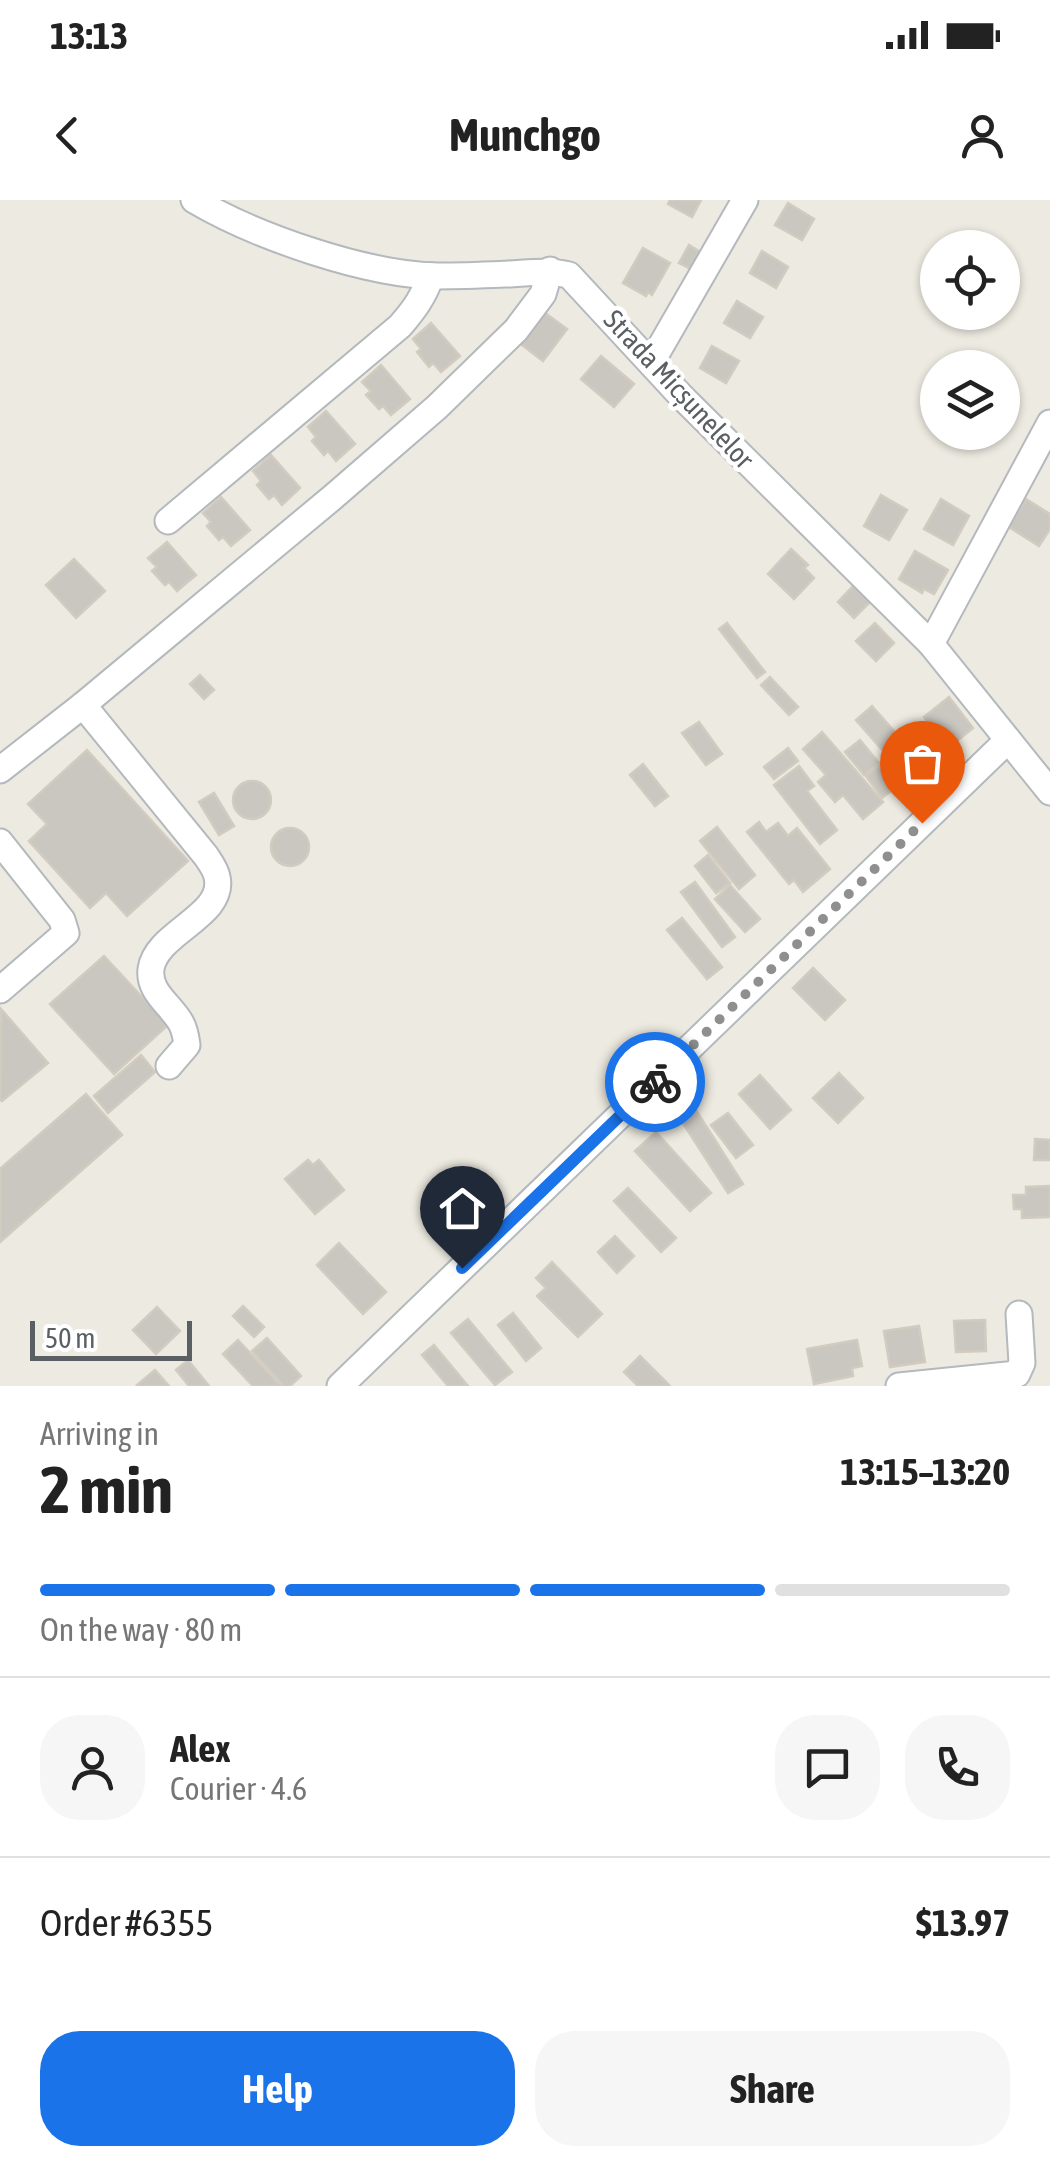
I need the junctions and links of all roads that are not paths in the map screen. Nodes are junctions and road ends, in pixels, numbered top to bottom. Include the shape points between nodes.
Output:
1 (194, 200) edge
2 (745, 200) edge
3 (550, 270) junction
4 (431, 276) junction
5 (650, 363) junction
6 (1050, 423) edge
7 (168, 522) dead end
8 (931, 644) junction
9 (83, 705) junction
10 (1008, 740) junction
11 (0, 770) edge
12 (1050, 792) edge
13 (0, 842) edge
14 (0, 990) edge
15 (169, 1066) dead end
16 (1019, 1314) dead end
17 (348, 1384) edge
18 (900, 1386) edge

1 - 4 street via 328,255
2 - 5 street
3 - 4 street
3 - 5 street, Strada Micșunelelor via 570,274
3 - 9 street via 543,294 492,356
4 - 7 street via 400,326
5 - 8 street, Strada Micșunelelor
6 - 8 street
8 - 10 street, Strada Micșunelelor
9 - 11 street
9 - 15 street via 218,875 218,893 155,954 151,968 151,981 184,1029 187,1046
10 - 12 street, Strada Micșunelelor
10 - 17 street
13 - 14 street via 66,932
16 - 18 street via 1017,1374

